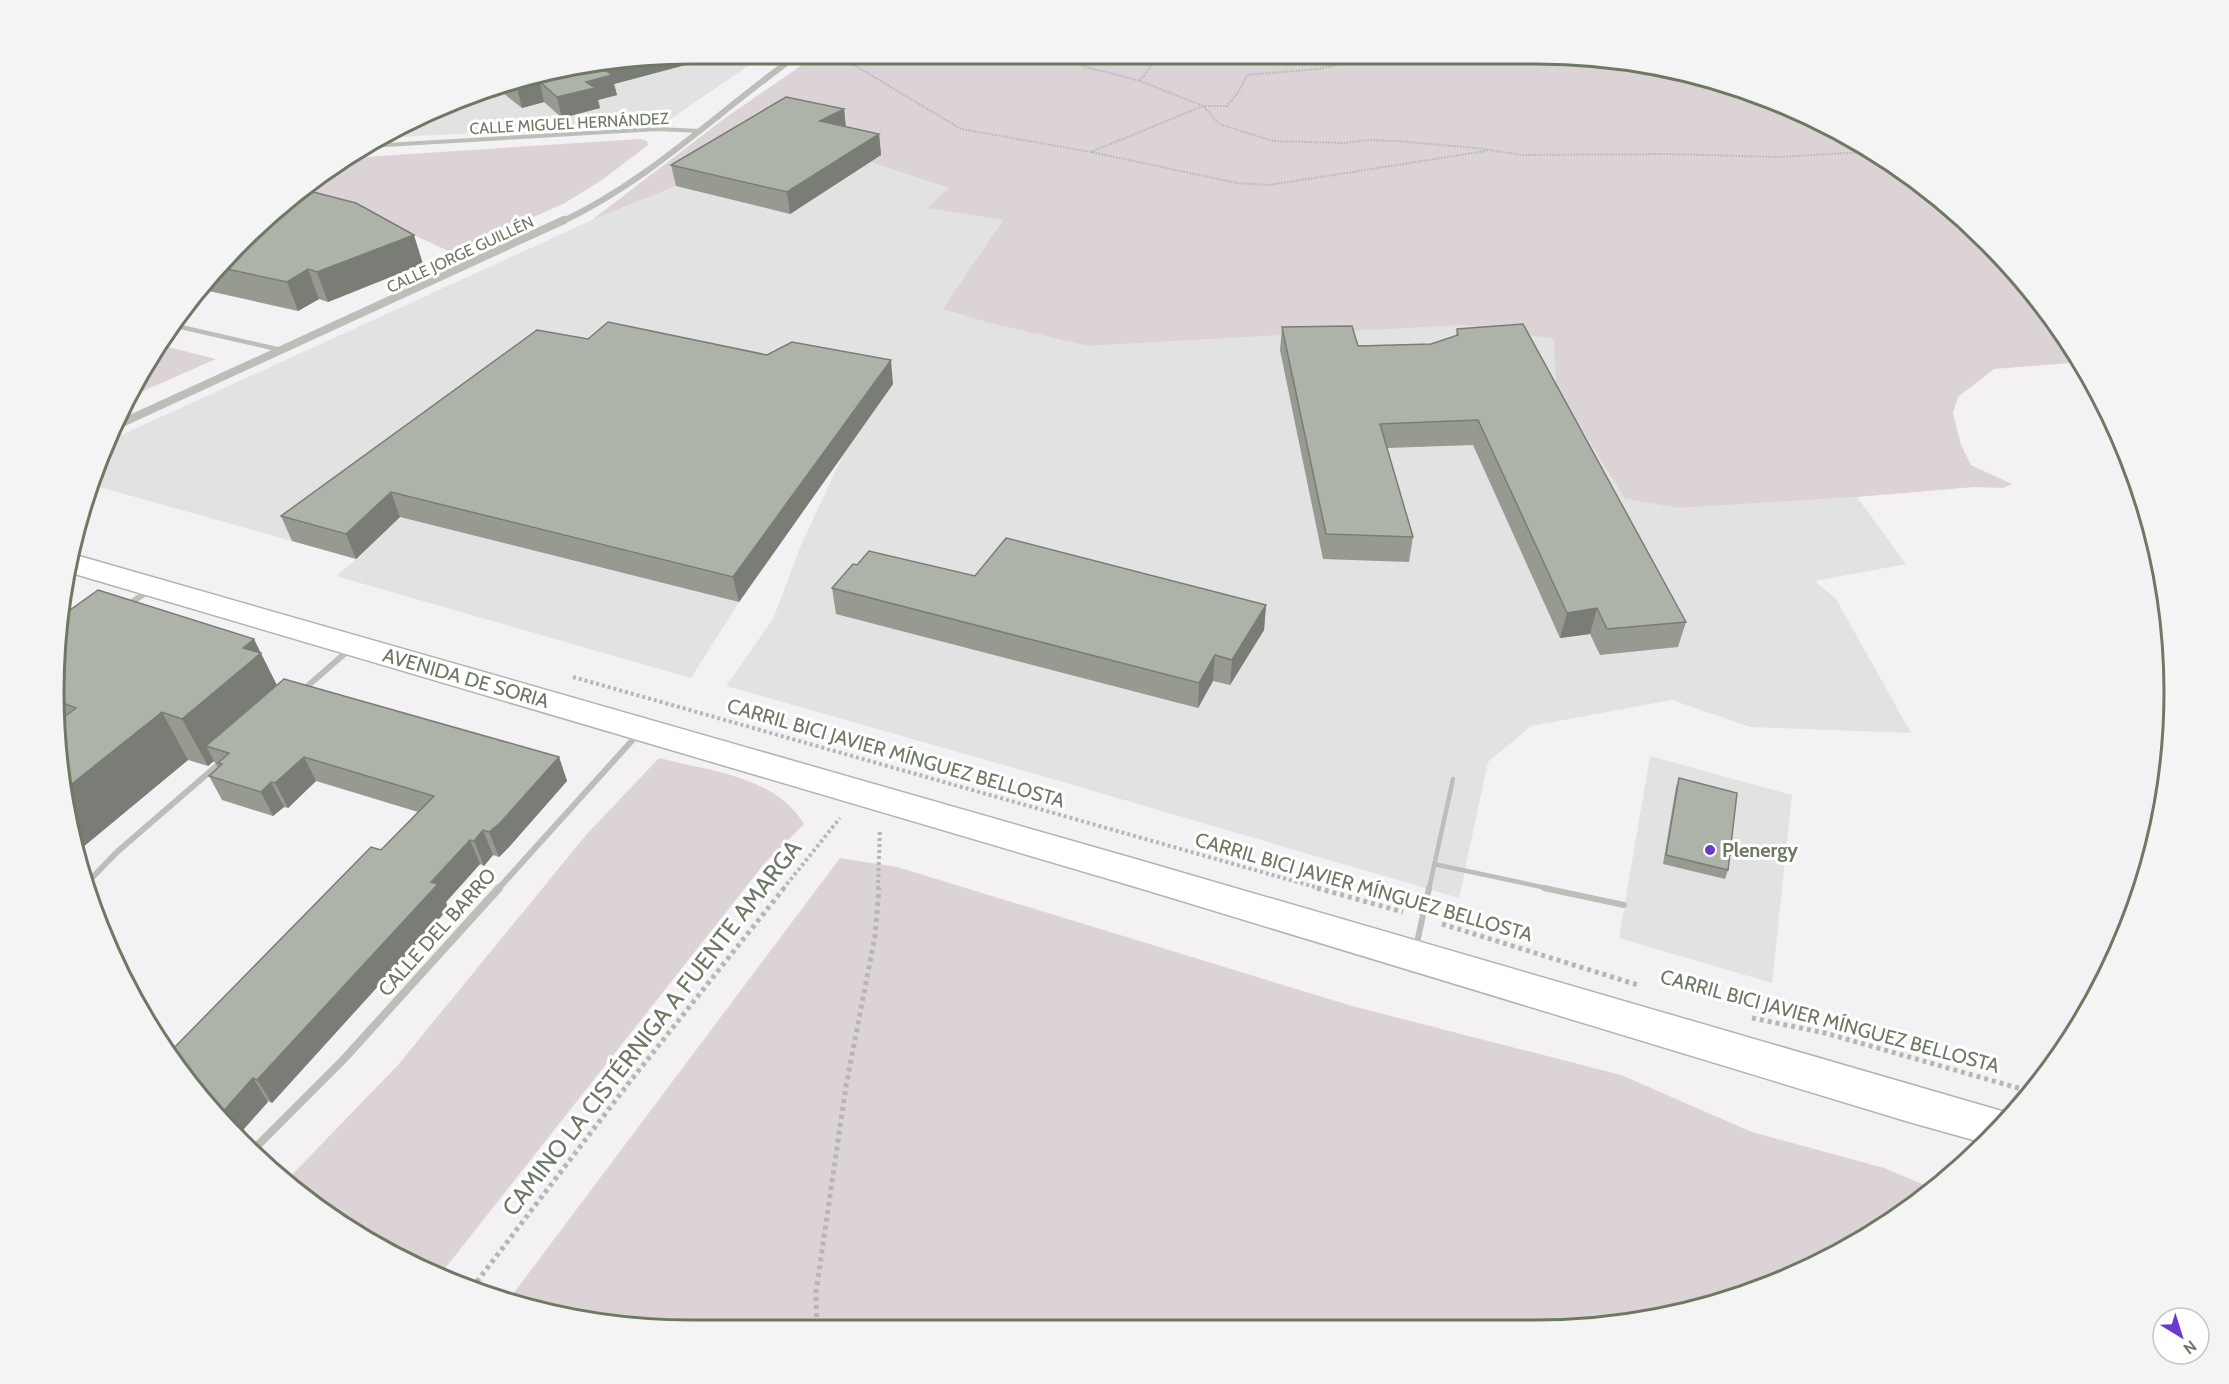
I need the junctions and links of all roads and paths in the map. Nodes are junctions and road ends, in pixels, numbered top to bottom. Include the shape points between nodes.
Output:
1 (787, 64) edge
2 (851, 64) edge
3 (1078, 64) edge
4 (1152, 64) edge
5 (1340, 64) edge
6 (1140, 81) junction
7 (1203, 106) junction
8 (700, 131) junction
9 (385, 145) edge
10 (1490, 150) junction
11 (1091, 152) junction
12 (1857, 153) edge
13 (181, 327) edge
14 (282, 351) junction
15 (126, 421) edge
16 (78, 565) edge
17 (153, 587) junction
18 (117, 612) edge
19 (355, 645) junction
20 (296, 696) edge
21 (687, 709) dead end
22 (642, 729) junction
23 (225, 758) edge
24 (1453, 780) dead end
25 (873, 795) junction
26 (1434, 864) junction
27 (93, 877) edge
28 (1624, 905) dead end
29 (1422, 917) junction
30 (1414, 956) junction
31 (1640, 985) dead end
32 (1742, 1016) dead end
33 (2023, 1089) edge
34 (1990, 1126) edge
35 (258, 1146) edge
36 (477, 1281) edge
37 (818, 1320) edge

1 - 8 street, CALLE JORGE GUILLÉN
2 - 11 path via 961,129
3 - 6 path
4 - 6 path
5 - 7 path via 1247,75 1227,106
6 - 7 path
7 - 10 path via 1218,124 1273,141 1368,140
7 - 11 path
8 - 9 street, CALLE MIGUEL HERNÁNDEZ via 657,129
8 - 14 street, CALLE JORGE GUILLÉN via 593,207
10 - 11 path via 1269,185 1237,183
10 - 12 path via 1532,155 1777,157
13 - 14 street
14 - 15 street, CALLE JORGE GUILLÉN
16 - 17 main road, AVENIDA DE SORIA
17 - 18 street
17 - 19 main road, AVENIDA DE SORIA
19 - 20 street
19 - 22 main road, AVENIDA DE SORIA
21 - 29 path, CARRIL BICI JAVIER MÍNGUEZ BELLOSTA
22 - 25 main road, AVENIDA DE SORIA
22 - 35 street, CALLE DEL BARRO via 344,1059
23 - 27 street
24 - 26 lane
25 - 30 main road, AVENIDA DE SORIA
25 - 36 path, CAMINO LA CISTÉRNIGA A FUENTE AMARGA via 628,1084
25 - 37 path via 879,882 875,936 834,1166 816,1292
26 - 28 lane
26 - 29 lane
29 - 30 lane
29 - 31 path, CARRIL BICI JAVIER MÍNGUEZ BELLOSTA
30 - 34 main road, AVENIDA DE SORIA via 1821,1080
32 - 33 path, CARRIL BICI JAVIER MÍNGUEZ BELLOSTA via 1825,1034

